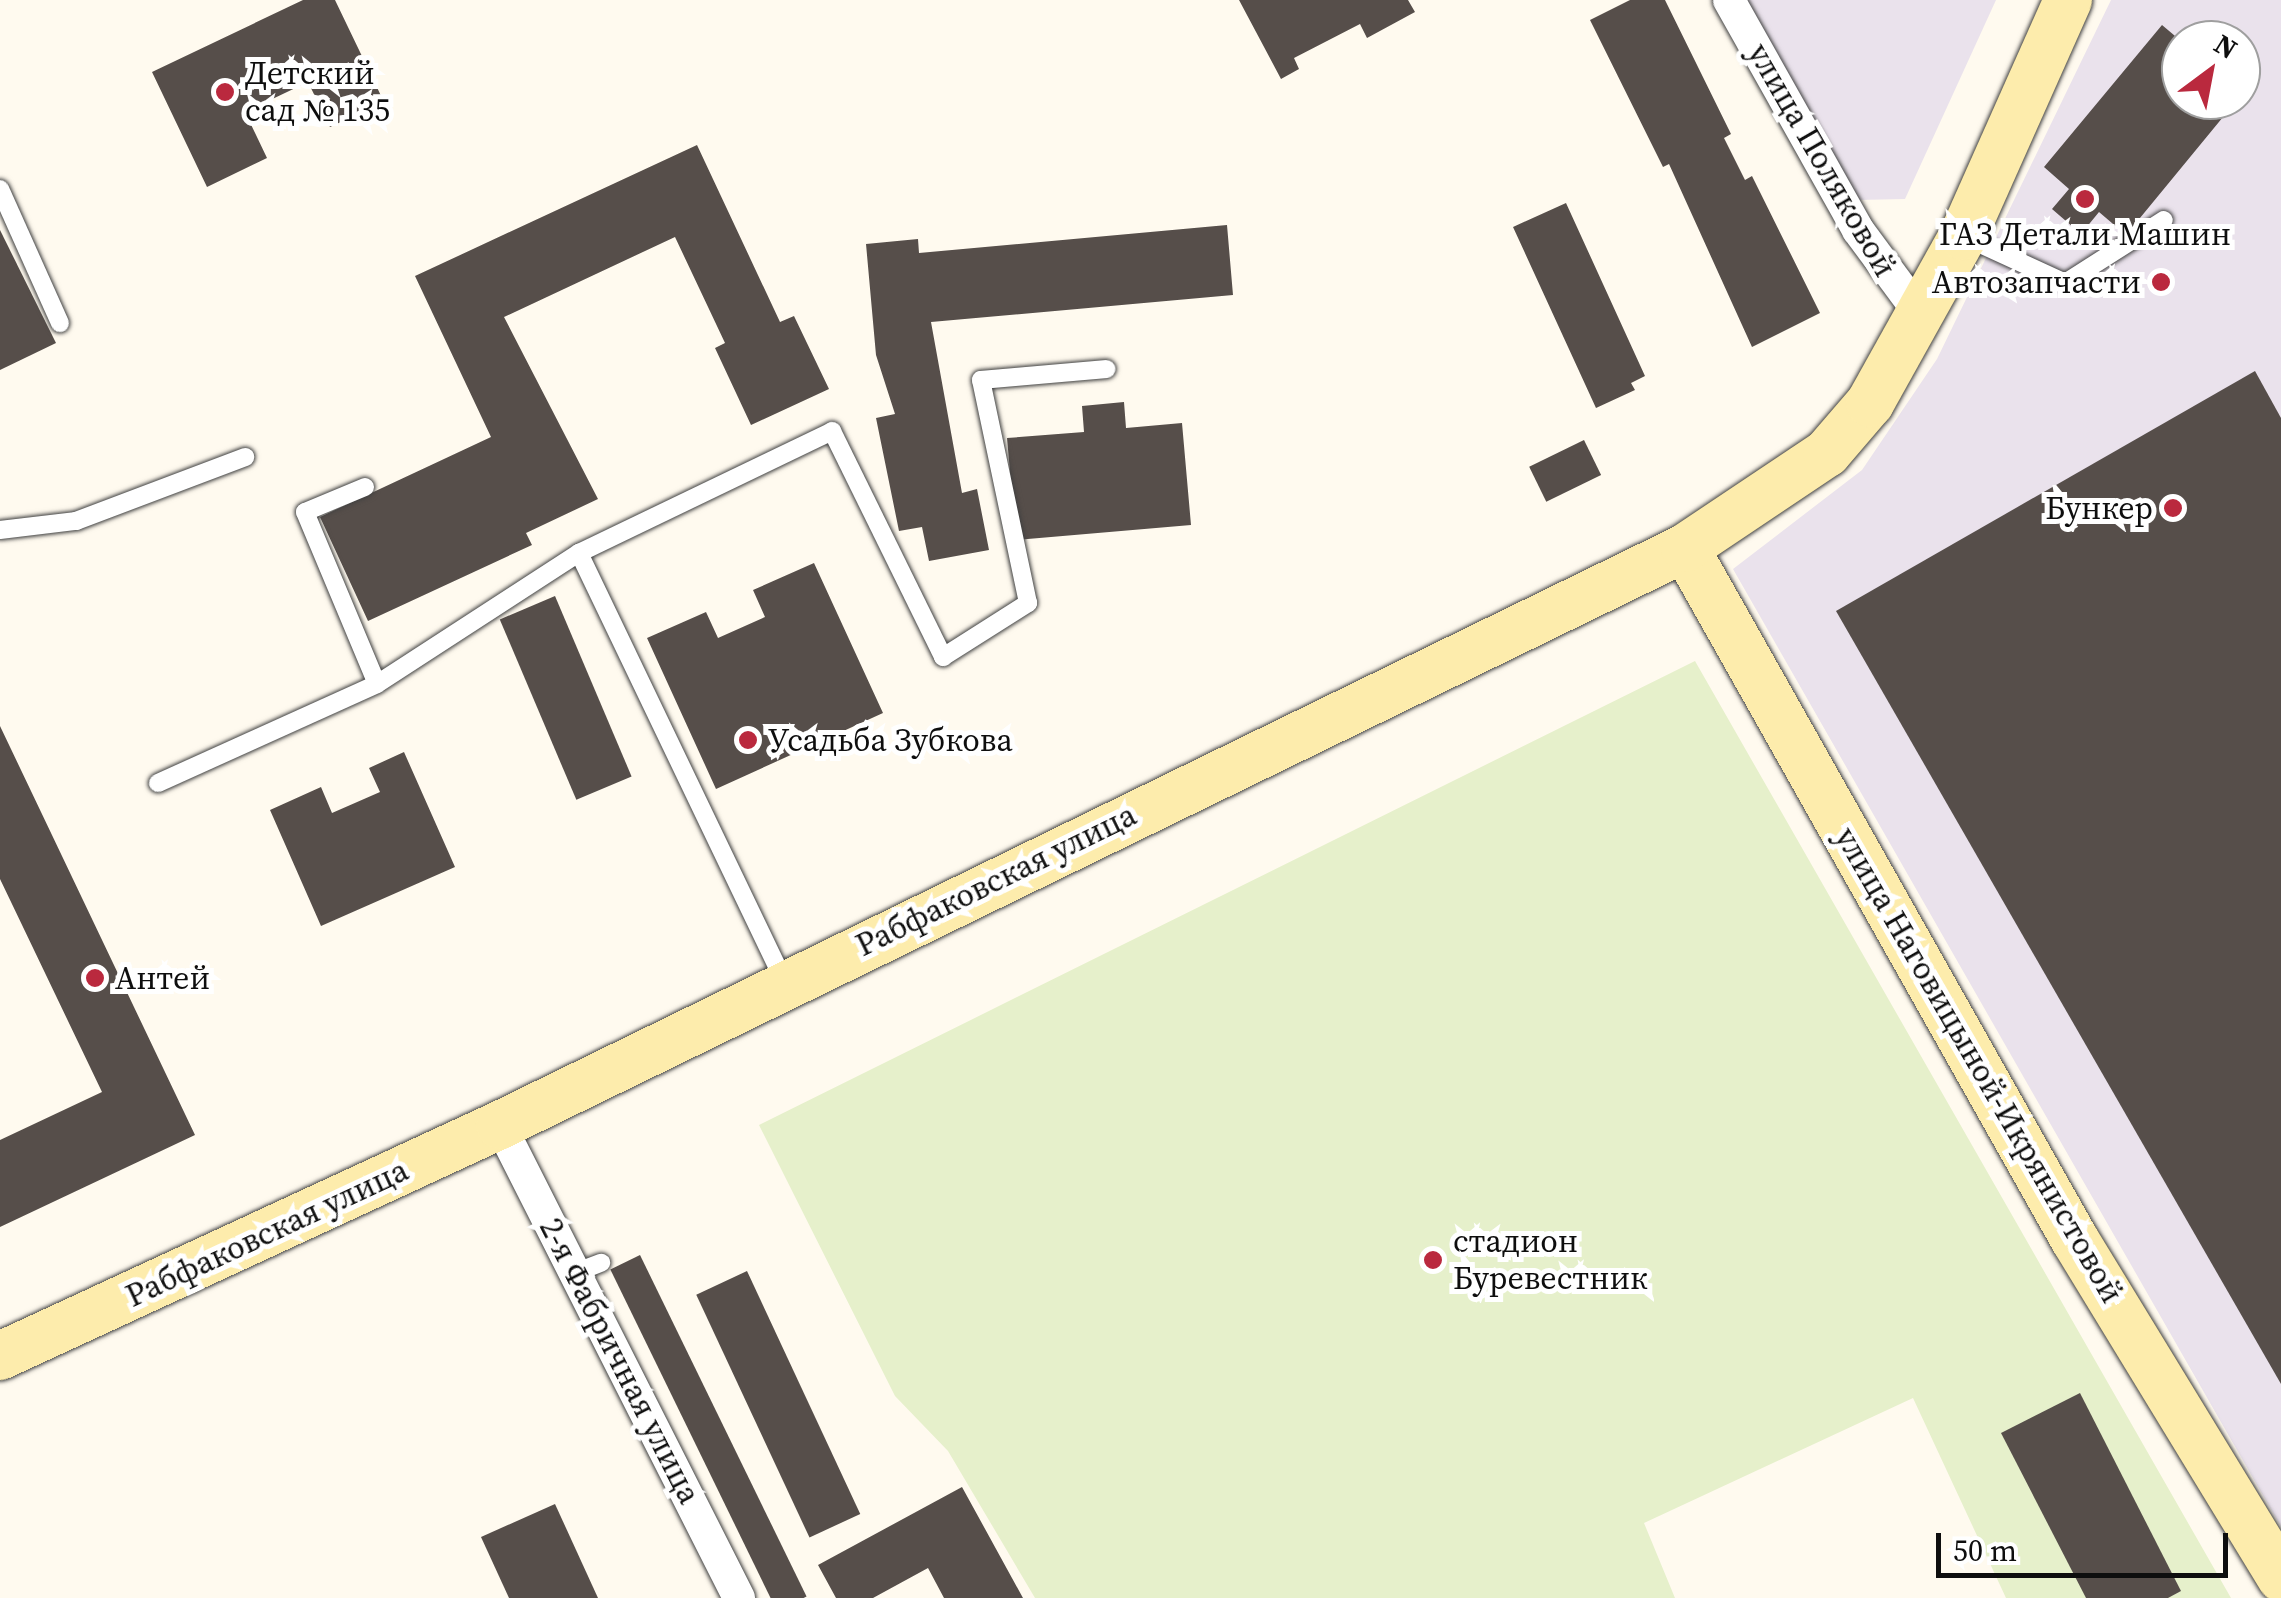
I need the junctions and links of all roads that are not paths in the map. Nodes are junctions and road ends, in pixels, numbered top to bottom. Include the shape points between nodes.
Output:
1 (1729, 0) edge
2 (2068, 0) edge
3 (0, 188) edge
4 (2164, 220) dead end
5 (1963, 236) junction
6 (1921, 316) junction
7 (60, 324) dead end
8 (1107, 369) dead end
9 (245, 457) dead end
10 (365, 487) dead end
11 (0, 530) edge
12 (1685, 548) junction
13 (579, 552) junction
14 (378, 684) junction
15 (158, 783) dead end
16 (785, 982) junction
17 (500, 1125) junction
18 (0, 1356) edge
19 (2281, 1578) edge
20 (739, 1598) edge

1 - 6 street, улица Поляковой via 1858,230
2 - 5 main road, Рабфаковская улица
3 - 7 lane
4 - 5 lane via 2065,283
5 - 6 main road, Рабфаковская улица
6 - 12 main road, Рабфаковская улица via 1870,403 1828,453
8 - 13 lane via 981,380 1028,603 942,657 832,430
9 - 11 lane via 76,521
10 - 14 lane via 305,512
12 - 16 main road, Рабфаковская улица
12 - 19 main road, улица Наговицыной-Икрянистовой via 2075,1240
13 - 14 lane
13 - 16 lane
14 - 15 lane
16 - 17 main road, Рабфаковская улица
17 - 18 main road, Рабфаковская улица
17 - 20 street, 2-я Фабричная улица via 588,1268

